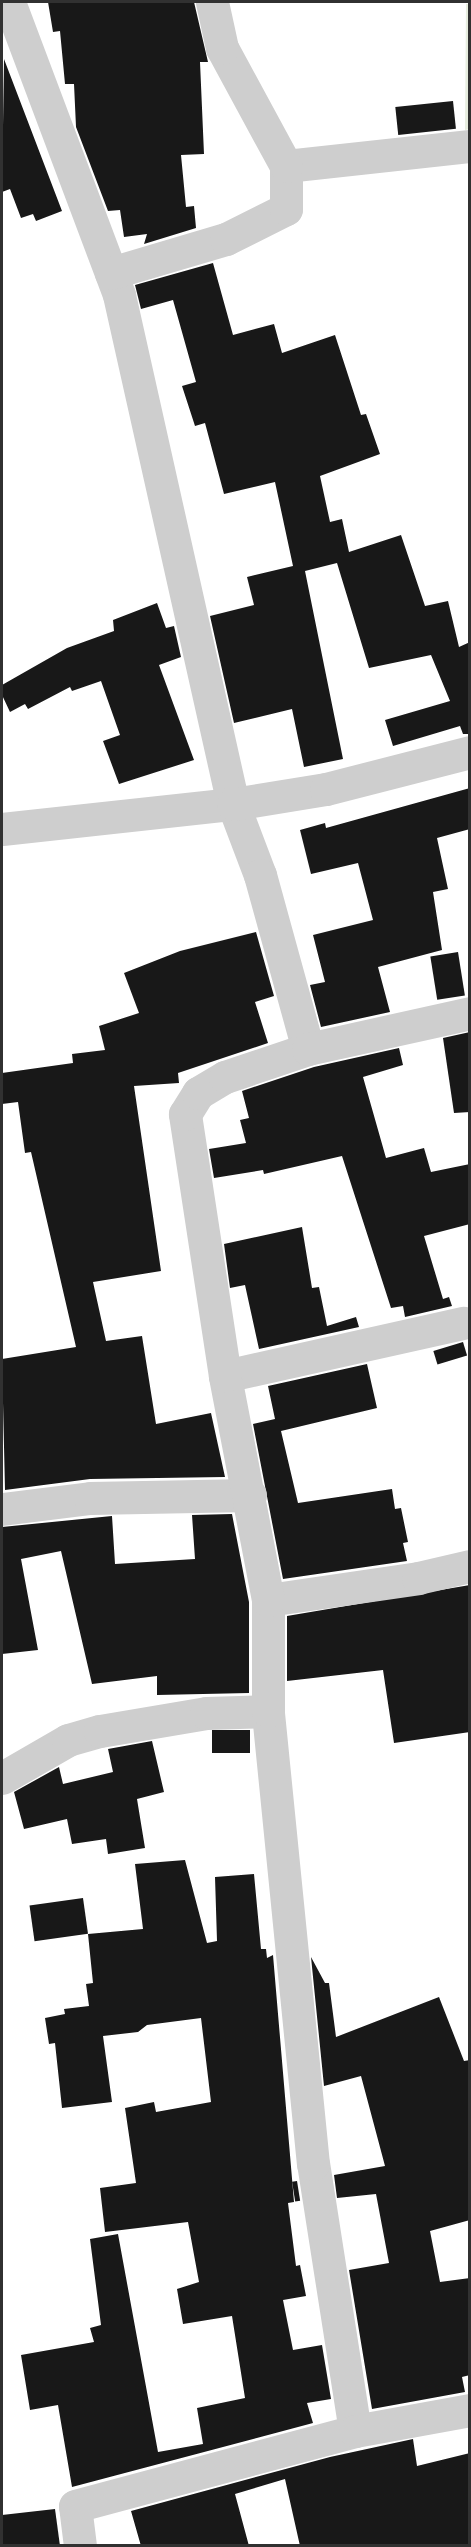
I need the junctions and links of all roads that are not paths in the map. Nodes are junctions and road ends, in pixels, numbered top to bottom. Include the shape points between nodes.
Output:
1 (9, 2) edge
2 (212, 2) edge
3 (470, 146) edge
4 (286, 166) junction
5 (111, 273) junction
6 (470, 752) edge
7 (233, 804) junction
8 (2, 829) edge
9 (470, 1013) edge
10 (308, 1049) junction
11 (463, 1323) dead end
12 (225, 1376) junction
13 (250, 1495) junction
14 (2, 1509) edge
15 (470, 1566) edge
16 (268, 1599) junction
17 (268, 1711) junction
18 (2, 1778) edge
19 (470, 2410) edge
20 (355, 2431) junction
21 (80, 2546) edge

1 - 5 street
2 - 4 street via 222,48
3 - 4 street
4 - 5 street via 286,209 273,219 226,239
5 - 7 street via 122,307
6 - 7 street via 377,778
7 - 8 street
7 - 10 street via 260,875
9 - 10 street
10 - 12 street via 225,1077 198,1093 185,1114
11 - 12 street
12 - 13 street
13 - 14 street via 90,1498
13 - 16 street
15 - 16 street via 418,1578
16 - 17 street
17 - 18 street via 206,1713 100,1731 68,1740
17 - 20 street via 313,2164
19 - 20 street
20 - 21 street via 75,2506

